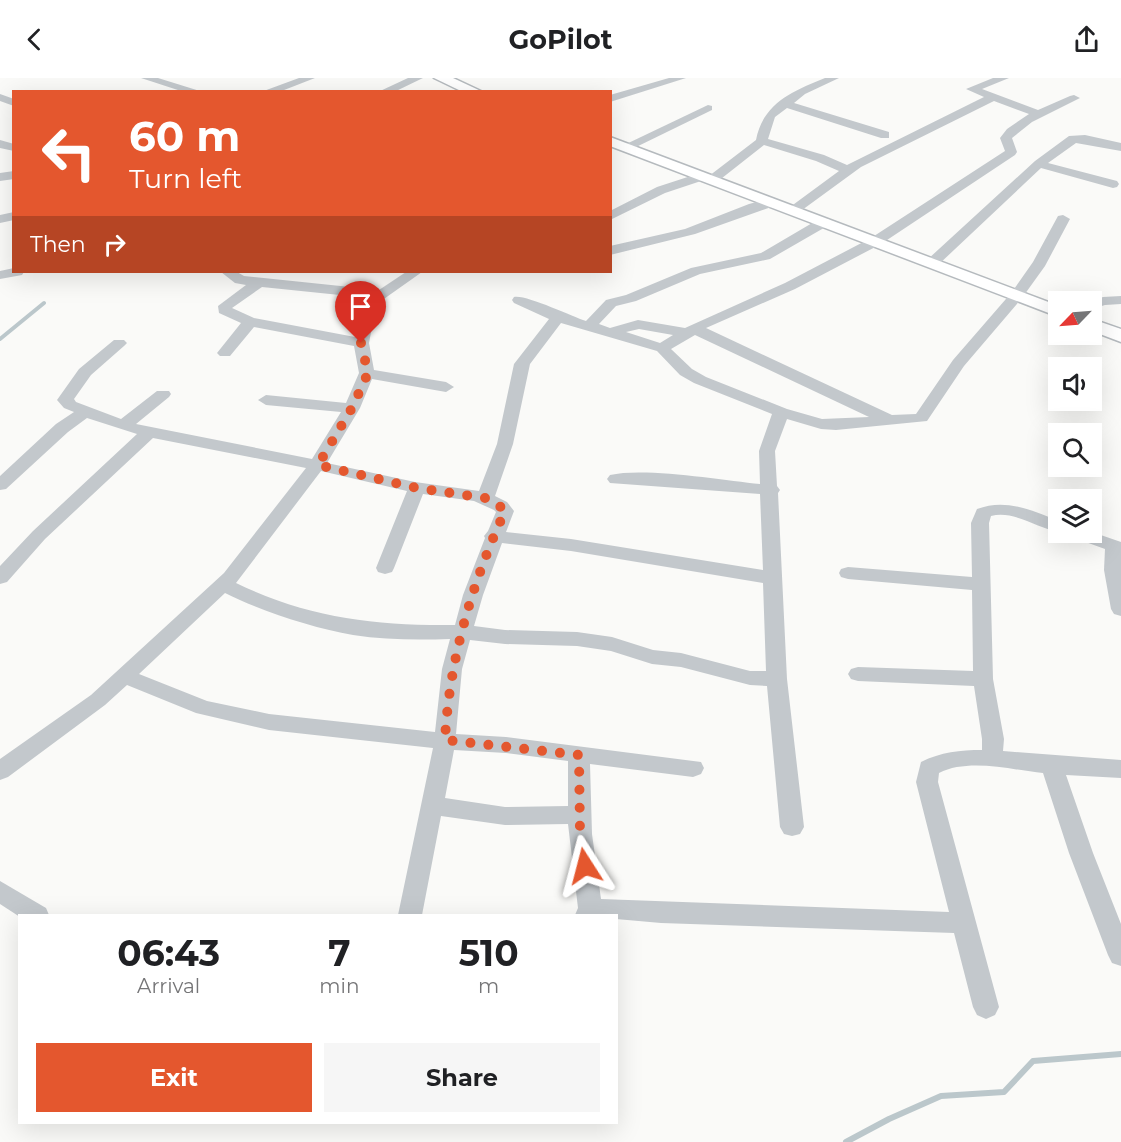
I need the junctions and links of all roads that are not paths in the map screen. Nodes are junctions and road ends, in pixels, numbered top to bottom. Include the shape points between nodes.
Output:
1 (146, 78) edge
2 (418, 78) edge
3 (441, 78) edge
4 (681, 78) edge
5 (834, 78) edge
6 (1004, 78) edge
7 (304, 82) edge
8 (171, 89) edge
9 (274, 90) edge
10 (388, 90) edge
11 (472, 90) edge
12 (612, 98) edge
13 (991, 98) junction
14 (1074, 98) dead end
15 (787, 104) junction
16 (708, 108) dead end
17 (1038, 114) junction
18 (885, 135) dead end
19 (762, 141) junction
20 (618, 144) edge
21 (1121, 147) edge
22 (1039, 164) junction
23 (848, 170) junction
24 (708, 178) junction
25 (1113, 184) dead end
26 (612, 199) edge
27 (772, 202) junction
28 (633, 204) junction
29 (793, 210) junction
30 (612, 215) edge
31 (1063, 219) dead end
32 (824, 222) junction
33 (876, 241) junction
34 (612, 250) edge
35 (932, 263) junction
36 (230, 273) edge
37 (407, 273) edge
38 (260, 282) junction
39 (381, 294) junction
40 (1017, 295) junction
41 (519, 300) dead end
42 (1102, 300) edge
43 (1121, 300) edge
44 (1048, 308) edge
45 (558, 317) junction
46 (250, 322) junction
47 (588, 327) junction
48 (1102, 328) edge
49 (691, 331) junction
50 (612, 332) junction
51 (1121, 336) edge
52 (119, 343) dead end
53 (361, 343) junction
54 (662, 348) junction
55 (225, 353) dead end
56 (368, 373) junction
57 (446, 387) dead end
58 (163, 394) dead end
59 (266, 400) dead end
60 (352, 408) junction
61 (85, 412) junction
62 (781, 412) junction
63 (888, 420) junction
64 (124, 425) junction
65 (150, 431) junction
66 (318, 465) junction
67 (616, 479) dead end
68 (0, 485) edge
69 (417, 488) junction
70 (771, 490) junction
71 (485, 498) junction
72 (1048, 523) edge
73 (493, 536) junction
74 (1102, 541) edge
75 (1118, 547) edge
76 (385, 567) dead end
77 (848, 573) dead end
78 (771, 577) junction
79 (0, 578) edge
80 (224, 584) junction
81 (981, 584) junction
82 (1121, 609) edge
83 (463, 632) junction
84 (858, 674) dead end
85 (124, 676) junction
86 (777, 679) junction
87 (983, 679) junction
88 (445, 740) junction
89 (579, 755) junction
90 (992, 758) junction
91 (1052, 765) junction
92 (693, 768) dead end
93 (1121, 769) edge
94 (0, 771) edge
95 (431, 805) junction
96 (580, 815) junction
97 (792, 827) dead end
98 (3, 897) edge
99 (589, 913) edge
100 (35, 914) edge
101 (410, 914) edge
102 (963, 922) junction
103 (1121, 955) edge
104 (986, 1007) dead end

1 - 8 street
2 - 10 street
3 - 11 main road
4 - 12 street
5 - 15 street via 801,92
6 - 13 street via 972,88
7 - 9 street
13 - 17 street
13 - 23 street
14 - 17 street
15 - 18 street
15 - 19 street via 767,118
16 - 20 street
17 - 33 street via 1007,135 1011,152
19 - 23 street
19 - 24 street
20 - 24 main road
21 - 22 street via 1073,139
22 - 25 street
22 - 35 street
23 - 29 street
24 - 27 main road
24 - 28 street via 661,190
26 - 28 street
27 - 29 main road
27 - 34 street via 699,228
28 - 30 street
29 - 32 main road
31 - 40 street via 1040,263
32 - 33 main road
32 - 47 street via 765,255 696,271 611,303
33 - 35 main road
33 - 49 street
35 - 40 main road
36 - 38 street via 240,280
37 - 39 street
38 - 39 street
38 - 46 street via 224,310
39 - 53 street via 367,317
40 - 44 main road
40 - 63 street via 958,363 921,418
41 - 45 street
42 - 43 street
45 - 47 street
45 - 71 street via 522,364 505,444
46 - 53 street
46 - 55 street
47 - 50 street
48 - 51 main road
49 - 50 street via 638,324
49 - 54 street
49 - 63 street
50 - 54 street
52 - 61 street via 85,372 64,400
53 - 56 street
54 - 62 street via 693,376
56 - 57 street
56 - 60 street
58 - 64 street
59 - 60 street
60 - 66 street
61 - 64 street
61 - 68 street
62 - 63 street via 821,424
62 - 70 street via 768,444
64 - 65 street
65 - 66 street
65 - 79 street via 39,535
66 - 69 street
66 - 80 street
67 - 70 street
69 - 71 street
69 - 76 street
70 - 78 street
71 - 73 street via 505,511
72 - 81 street via 1003,509 990,508 983,513
73 - 78 street
73 - 83 street
74 - 75 street
75 - 82 street via 1113,570
77 - 81 street
78 - 86 street
80 - 83 street via 300,614 352,628 401,633
80 - 85 street
81 - 87 street
83 - 86 street via 612,644 652,657 681,660 750,678
83 - 88 street via 450,678
84 - 87 street
85 - 88 street via 203,708 268,722
85 - 94 street via 98,700
86 - 97 street
87 - 90 street via 993,739
88 - 89 street
88 - 95 street
89 - 92 street
89 - 96 street
90 - 91 street
90 - 102 street via 937,762 929,768 927,782
91 - 93 street
91 - 103 street
95 - 96 street via 505,816
95 - 101 street
96 - 99 street
98 - 100 street
99 - 102 street via 640,909
102 - 104 street

